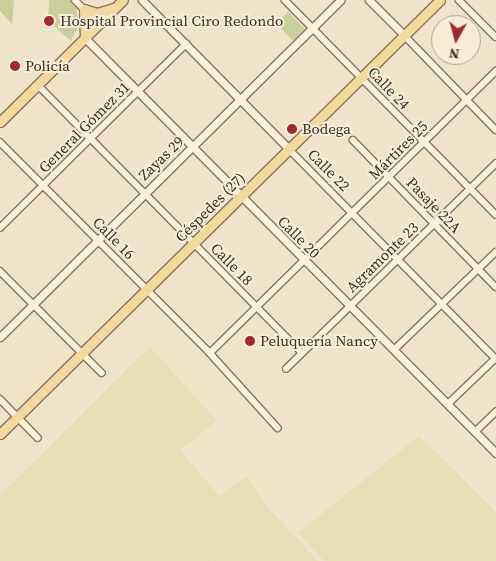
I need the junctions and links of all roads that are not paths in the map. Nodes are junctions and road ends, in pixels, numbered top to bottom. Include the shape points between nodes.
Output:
1 (75, 0) edge
2 (142, 0) edge
3 (285, 0) edge
4 (342, 0) edge
5 (369, 0) edge
6 (440, 0) edge
7 (460, 0) edge
8 (120, 3) edge
9 (84, 9) junction
10 (99, 24) junction
11 (313, 28) junction
12 (404, 35) junction
13 (85, 38) junction
14 (496, 38) edge
15 (186, 44) junction
16 (496, 71) edge
17 (361, 78) junction
18 (38, 85) junction
19 (138, 91) junction
20 (240, 100) junction
21 (467, 100) junction
22 (0, 122) edge
23 (496, 130) edge
24 (90, 138) junction
25 (353, 140) dead end
26 (0, 142) edge
27 (424, 142) junction
28 (192, 147) junction
29 (289, 149) junction
30 (496, 163) edge
31 (389, 176) junction
32 (43, 185) junction
33 (470, 188) junction
34 (145, 193) junction
35 (240, 197) junction
36 (352, 213) junction
37 (496, 215) edge
38 (434, 223) junction
39 (0, 228) edge
40 (98, 240) junction
41 (194, 243) junction
42 (496, 252) edge
43 (398, 259) junction
44 (304, 261) junction
45 (479, 269) junction
46 (0, 271) edge
47 (496, 287) edge
48 (147, 289) junction
49 (33, 304) junction
50 (442, 304) junction
51 (350, 306) junction
52 (257, 307) junction
53 (0, 337) edge
54 (394, 350) junction
55 (210, 353) junction
56 (302, 353) junction
57 (81, 354) junction
58 (496, 358) edge
59 (286, 369) dead end
60 (102, 373) dead end
61 (0, 399) edge
62 (448, 404) junction
63 (496, 412) edge
64 (18, 417) junction
65 (278, 428) dead end
66 (475, 432) junction
67 (0, 434) edge
68 (38, 438) dead end
69 (496, 453) edge

1 - 9 street
2 - 15 street, Calle 22
3 - 11 street, Calle 24
4 - 11 street, Zayas 29
5 - 12 street
6 - 12 main road, Céspedes (27)
7 - 14 street
8 - 9 main road via 97,13
8 - 10 main road
9 - 10 street
9 - 13 main road
10 - 13 main road
11 - 17 street, Calle 24
11 - 20 street, Zayas 29
12 - 17 main road, Céspedes (27)
12 - 21 street
13 - 18 main road
13 - 19 street, Calle 20
15 - 19 street, General Gómez 31
15 - 20 street, Calle 22
16 - 21 street, Mártires 25
17 - 27 street, Calle 24
17 - 29 main road, Céspedes (27)
18 - 22 main road
18 - 24 street, Calle 18
19 - 24 street, General Gómez 31
19 - 28 street, Calle 20
20 - 28 street, Zayas 29
20 - 29 street, Calle 22
21 - 23 street
21 - 27 street, Mártires 25
24 - 32 street, General Gómez 31
24 - 34 street, Calle 18
25 - 31 street, Pasaje 22A
26 - 32 street, Calle 16
27 - 31 street, Mártires 25
27 - 33 street, Calle 24
28 - 34 street, Zayas 29
28 - 35 street, Calle 20
29 - 35 main road, Céspedes (27)
29 - 36 street, Calle 22
30 - 33 street, Agramonte 23
31 - 36 street, Mártires 25
31 - 38 street, Pasaje 22A
32 - 39 street, General Gómez 31
32 - 40 street, Calle 16
33 - 37 street, Calle 24
33 - 38 street, Agramonte 23
34 - 40 street, Zayas 29
34 - 41 street, Calle 18
35 - 41 main road, Céspedes (27)
35 - 44 street, Calle 20
36 - 43 street, Calle 22
36 - 44 street, Mártires 25
38 - 43 street, Agramonte 23
38 - 45 street, Pasaje 22A
40 - 48 street, Calle 16
40 - 49 street, Zayas 29
41 - 48 main road, Céspedes (27)
41 - 52 street, Calle 18
42 - 45 street
43 - 50 street, Calle 22
43 - 51 street, Agramonte 23
44 - 51 street, Calle 20
44 - 52 street, Mártires 25
45 - 47 street, Pasaje 22A
45 - 50 street
46 - 49 street
48 - 55 street, Calle 16
48 - 57 main road, Céspedes (27)
49 - 53 street, Zayas 29
49 - 57 street
50 - 54 street
50 - 58 street, Calle 22
51 - 54 street, Calle 20
51 - 56 street, Agramonte 23
52 - 55 street, Mártires 25
52 - 56 street, Calle 18
54 - 62 street, Calle 20
55 - 65 street, Calle 16
56 - 59 street, Agramonte 23
57 - 60 street
57 - 64 main road, Céspedes (27)
58 - 62 street
61 - 64 street
62 - 66 street, Calle 20
63 - 66 street
64 - 67 main road, Céspedes (27)
64 - 68 street
66 - 69 street, Calle 20

